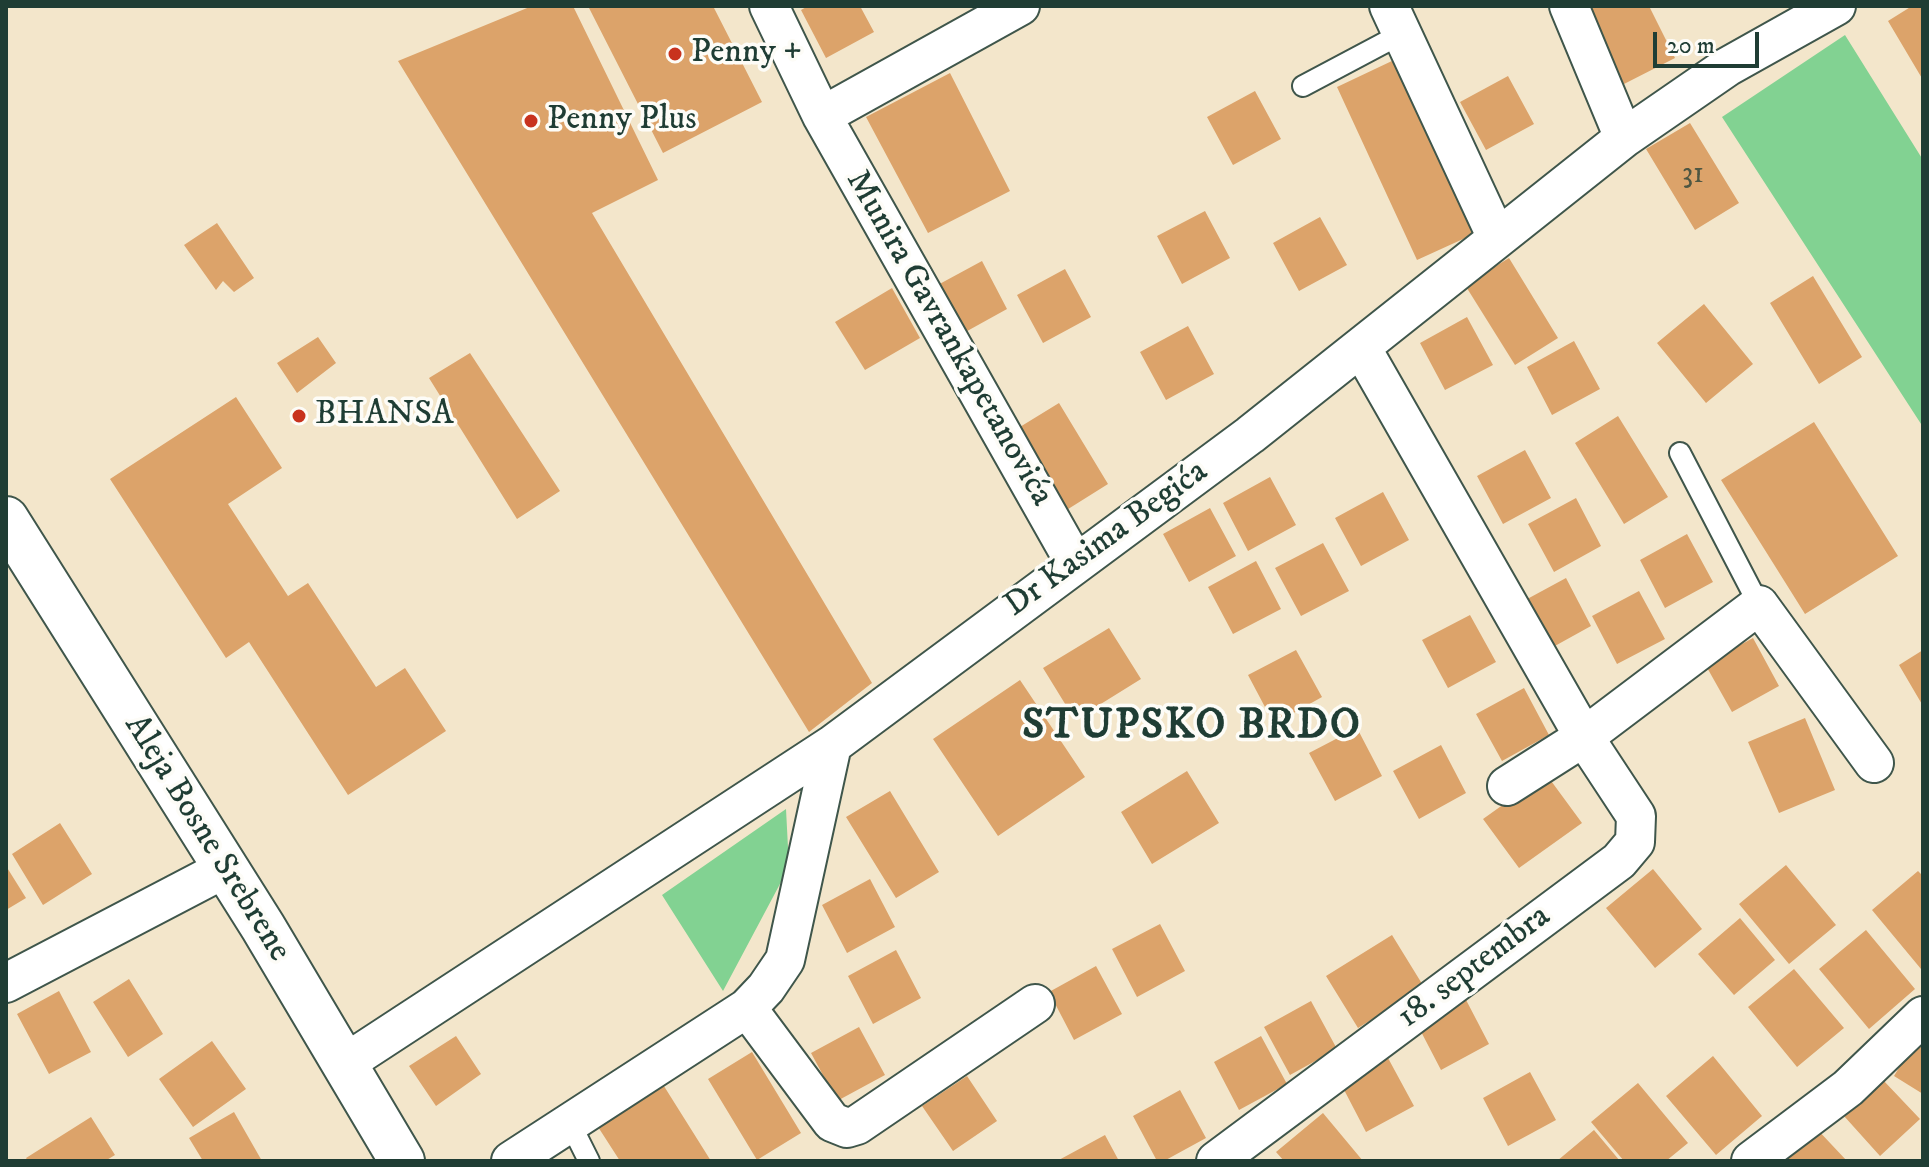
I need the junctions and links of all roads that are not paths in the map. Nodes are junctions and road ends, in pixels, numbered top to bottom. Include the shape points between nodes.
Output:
1 (769, 6) edge
2 (1020, 6) edge
3 (1569, 6) edge
4 (1836, 6) edge
5 (1395, 20) edge
6 (1303, 86) dead end
7 (822, 116) junction
8 (1624, 138) junction
9 (1497, 238) junction
10 (1362, 349) junction
11 (1680, 453) dead end
12 (6, 519) edge
13 (1075, 563) junction
14 (1759, 605) junction
15 (1584, 737) junction
16 (832, 745) junction
17 (1874, 763) dead end
18 (1507, 786) dead end
19 (226, 868) junction
20 (6, 983) edge
21 (1035, 1004) dead end
22 (747, 1008) junction
23 (1923, 1016) edge
24 (344, 1064) junction
25 (570, 1123) junction
26 (402, 1161) edge
27 (511, 1161) edge
28 (589, 1161) edge
29 (1216, 1161) edge
30 (1751, 1161) edge

1 - 7 street, Munira Gavrankapetanovića
2 - 7 street
3 - 8 street
4 - 8 street, Dr Kasima Begića via 1727,67
5 - 6 lane
5 - 9 street
7 - 13 street, Munira Gavrankapetanovića
8 - 9 street, Dr Kasima Begića
9 - 10 street, Dr Kasima Begića
10 - 13 street, Dr Kasima Begića
10 - 15 street, 18. septembra
11 - 14 lane
12 - 19 street, Aleja Bosne Srebrene
13 - 16 street, Dr Kasima Begića
14 - 15 street
14 - 17 street
15 - 18 street
15 - 29 street, 18. septembra via 1636,816 1635,842 1619,861
16 - 22 street via 785,960
16 - 24 street, Dr Kasima Begića
19 - 20 street
19 - 24 street, Aleja Bosne Srebrene
21 - 22 street via 847,1128 832,1122
22 - 25 street
23 - 30 street via 1848,1088
24 - 26 street, Aleja Bosne Srebrene
25 - 27 street
25 - 28 lane

